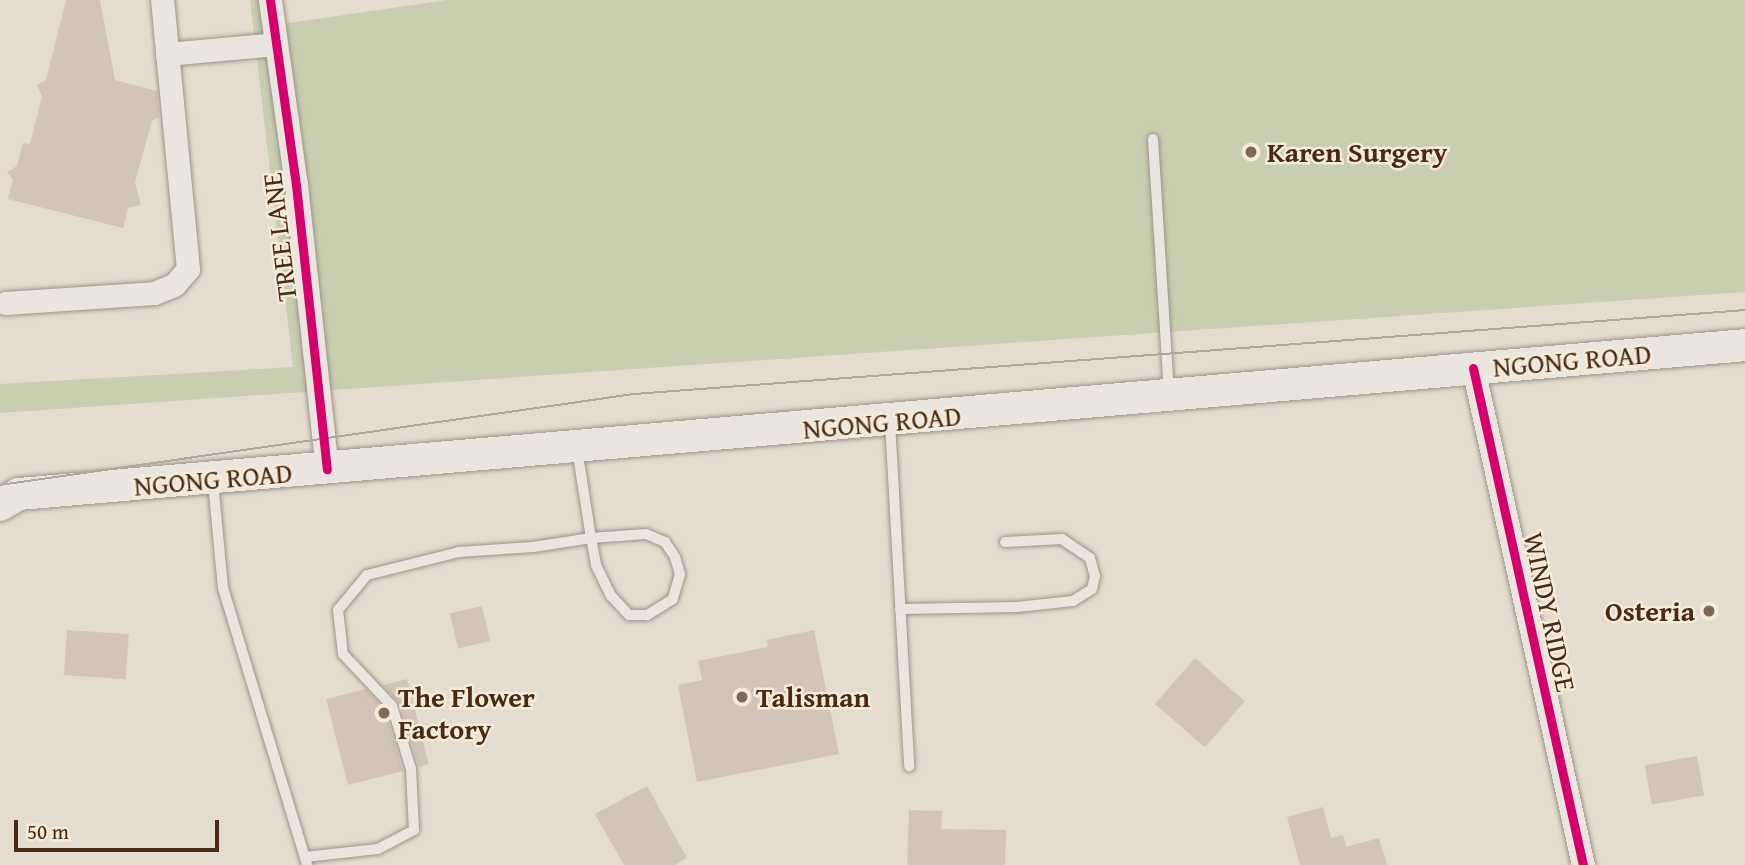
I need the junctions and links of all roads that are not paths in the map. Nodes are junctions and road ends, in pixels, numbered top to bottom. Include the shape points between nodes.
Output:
1 (162, 0) edge
2 (270, 0) edge
3 (276, 44) junction
4 (167, 54) junction
5 (1153, 139) dead end
6 (5, 303) dead end
7 (1745, 345) edge
8 (1473, 368) junction
9 (1170, 396) junction
10 (890, 422) junction
11 (577, 449) junction
12 (327, 469) junction
13 (213, 479) junction
14 (6, 496) edge
15 (591, 538) junction
16 (1005, 541) dead end
17 (900, 609) junction
18 (909, 766) dead end
19 (306, 861) edge
20 (1583, 865) edge

1 - 4 street
2 - 3 street, TREE LANE
3 - 4 street
3 - 12 street, TREE LANE
4 - 6 street via 188,269 174,285 154,293
5 - 9 lane
7 - 8 main road, NGONG ROAD
8 - 9 main road, NGONG ROAD
8 - 20 street, WINDY RIDGE
9 - 10 main road, NGONG ROAD
10 - 11 main road, NGONG ROAD
10 - 17 lane
11 - 12 main road, NGONG ROAD
11 - 15 lane
12 - 13 main road, NGONG ROAD
13 - 14 main road, NGONG ROAD
13 - 19 lane via 223,588
15 - 15 lane via 596,565 618,606 629,615 648,615 673,599 680,574 665,542 646,534
15 - 19 lane via 459,552 367,575 338,610 343,654 392,706 411,769 415,830 378,849
16 - 17 lane via 1062,539 1090,558 1095,576 1092,589 1073,601 1017,607
17 - 18 lane

